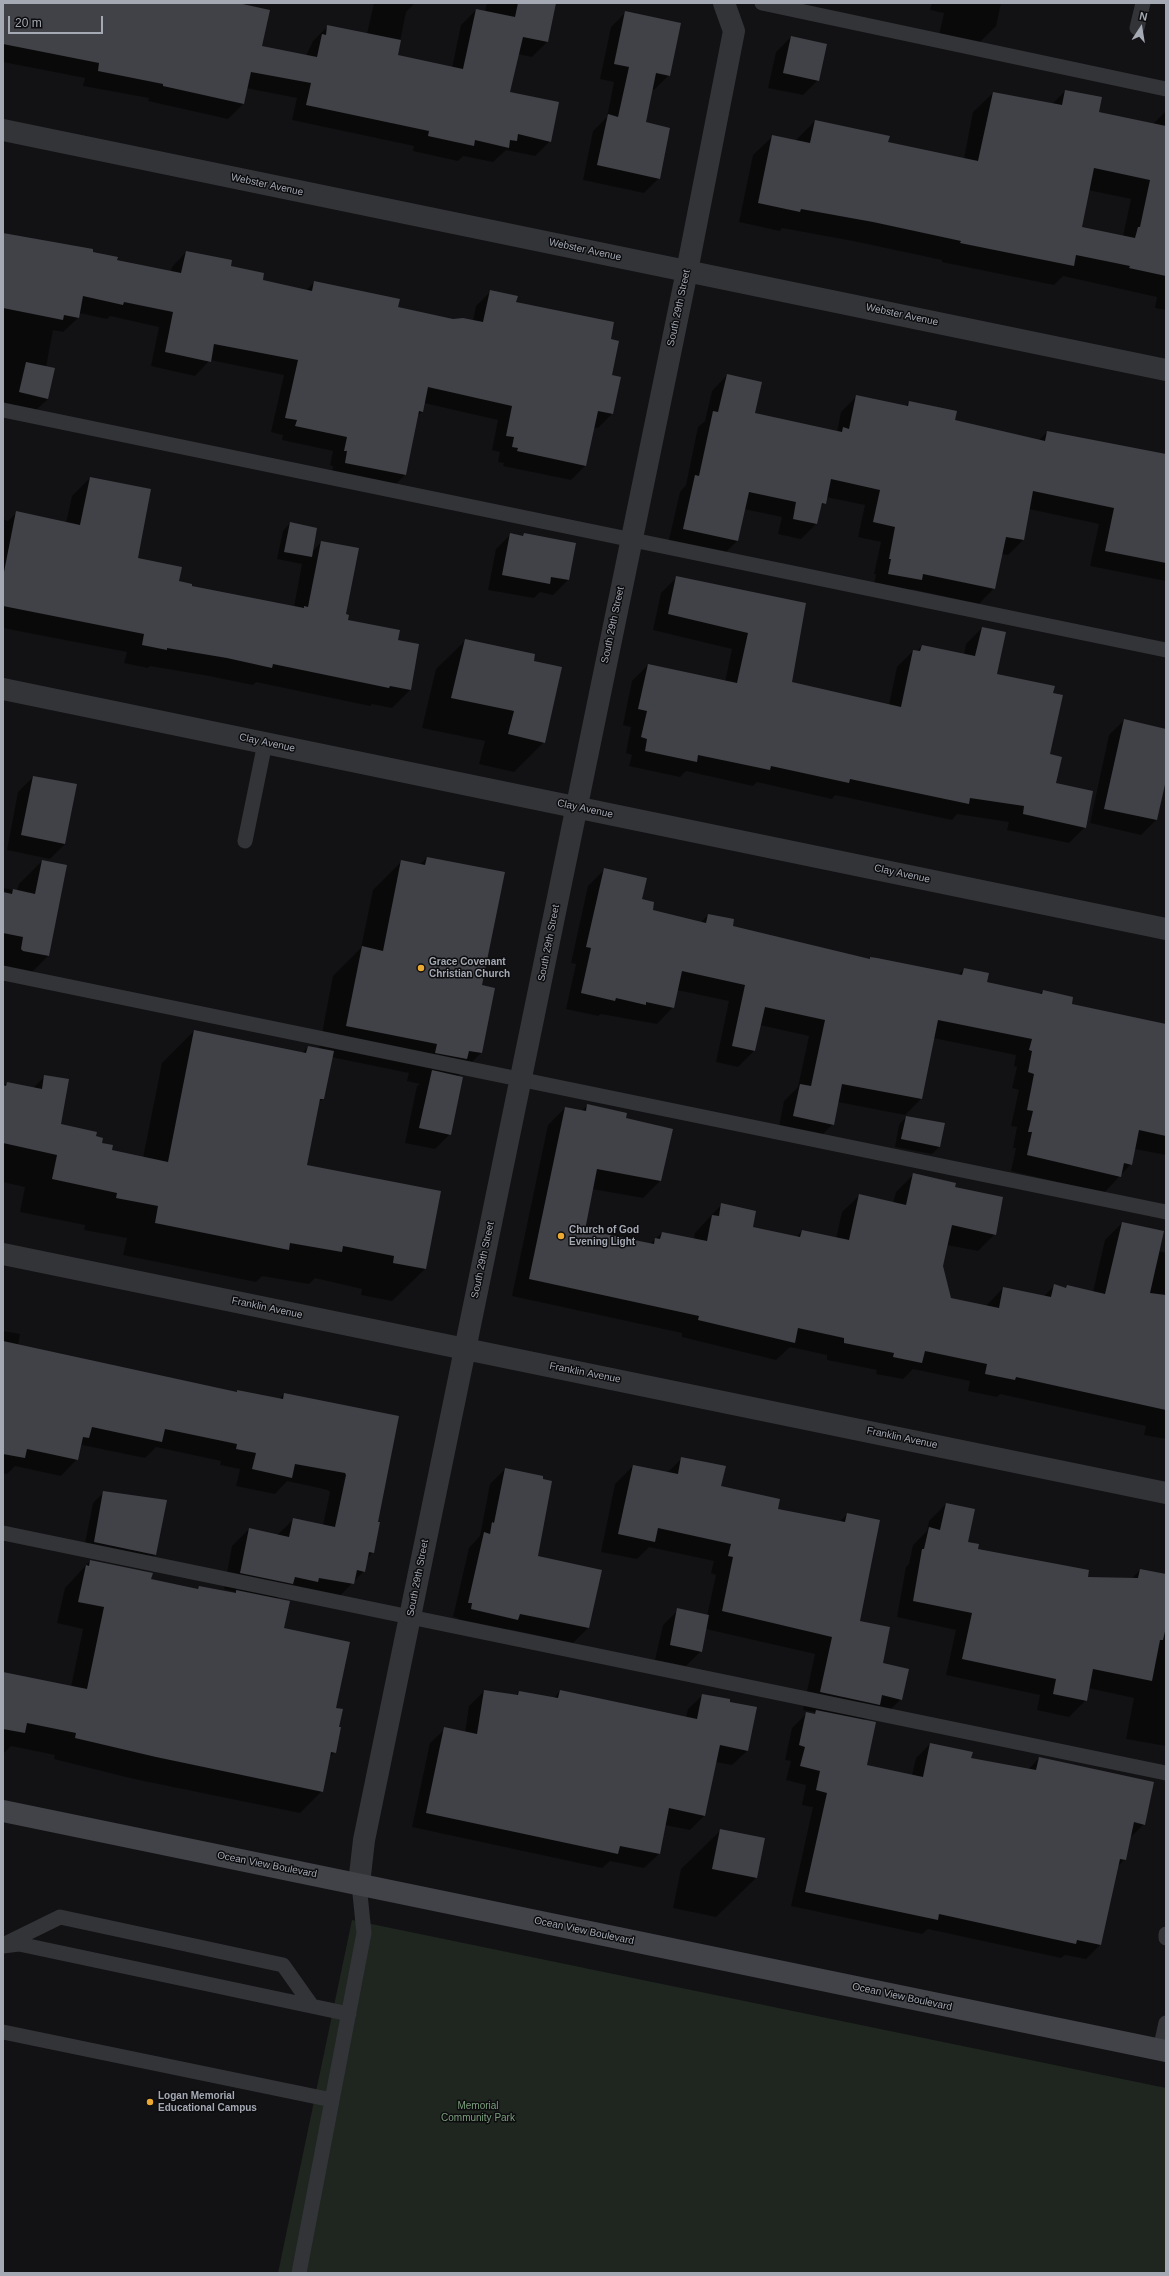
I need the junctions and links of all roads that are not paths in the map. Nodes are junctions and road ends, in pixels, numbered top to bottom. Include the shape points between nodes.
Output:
1 (724, 3) edge
2 (762, 3) edge
3 (1142, 3) edge
4 (1137, 28) dead end
5 (1166, 89) edge
6 (3, 130) edge
7 (687, 271) junction
8 (1166, 370) edge
9 (3, 410) edge
10 (631, 540) junction
11 (1166, 650) edge
12 (3, 689) edge
13 (265, 743) junction
14 (576, 807) junction
15 (245, 841) dead end
16 (1166, 929) edge
17 (3, 973) edge
18 (522, 1078) junction
19 (1166, 1212) edge
20 (3, 1254) edge
21 (465, 1348) junction
22 (1166, 1492) edge
23 (3, 1533) edge
24 (411, 1617) junction
25 (1166, 1773) edge
26 (3, 1811) edge
27 (359, 1884) junction
28 (1166, 1934) edge
29 (1166, 1938) edge
30 (3, 1945) edge
31 (312, 2006) junction
32 (349, 2014) junction
33 (1166, 2024) edge
34 (3, 2032) edge
35 (1163, 2050) edge
36 (332, 2100) junction
37 (299, 2273) edge

1 - 7 street, South 29th Street via 734,31
2 - 5 lane
3 - 4 lane
6 - 7 street, Webster Avenue
7 - 8 street, Webster Avenue
7 - 10 street, South 29th Street
9 - 10 lane
10 - 11 lane
10 - 14 street, South 29th Street
12 - 13 street, Clay Avenue
13 - 14 street, Clay Avenue
13 - 15 lane
14 - 16 street, Clay Avenue
14 - 18 street, South 29th Street
17 - 18 lane
18 - 19 lane
18 - 21 street, South 29th Street
20 - 21 street, Franklin Avenue
21 - 22 street, Franklin Avenue
21 - 24 street, South 29th Street
23 - 24 lane
24 - 25 lane
24 - 27 street, South 29th Street via 364,1840
26 - 27 main road, Ocean View Boulevard
27 - 32 lane via 364,1933
27 - 35 main road, Ocean View Boulevard
28 - 29 lane
30 - 31 lane via 19,1944
30 - 31 lane via 60,1917 283,1965
31 - 32 lane
32 - 36 lane
33 - 35 lane
34 - 36 lane
36 - 37 lane

